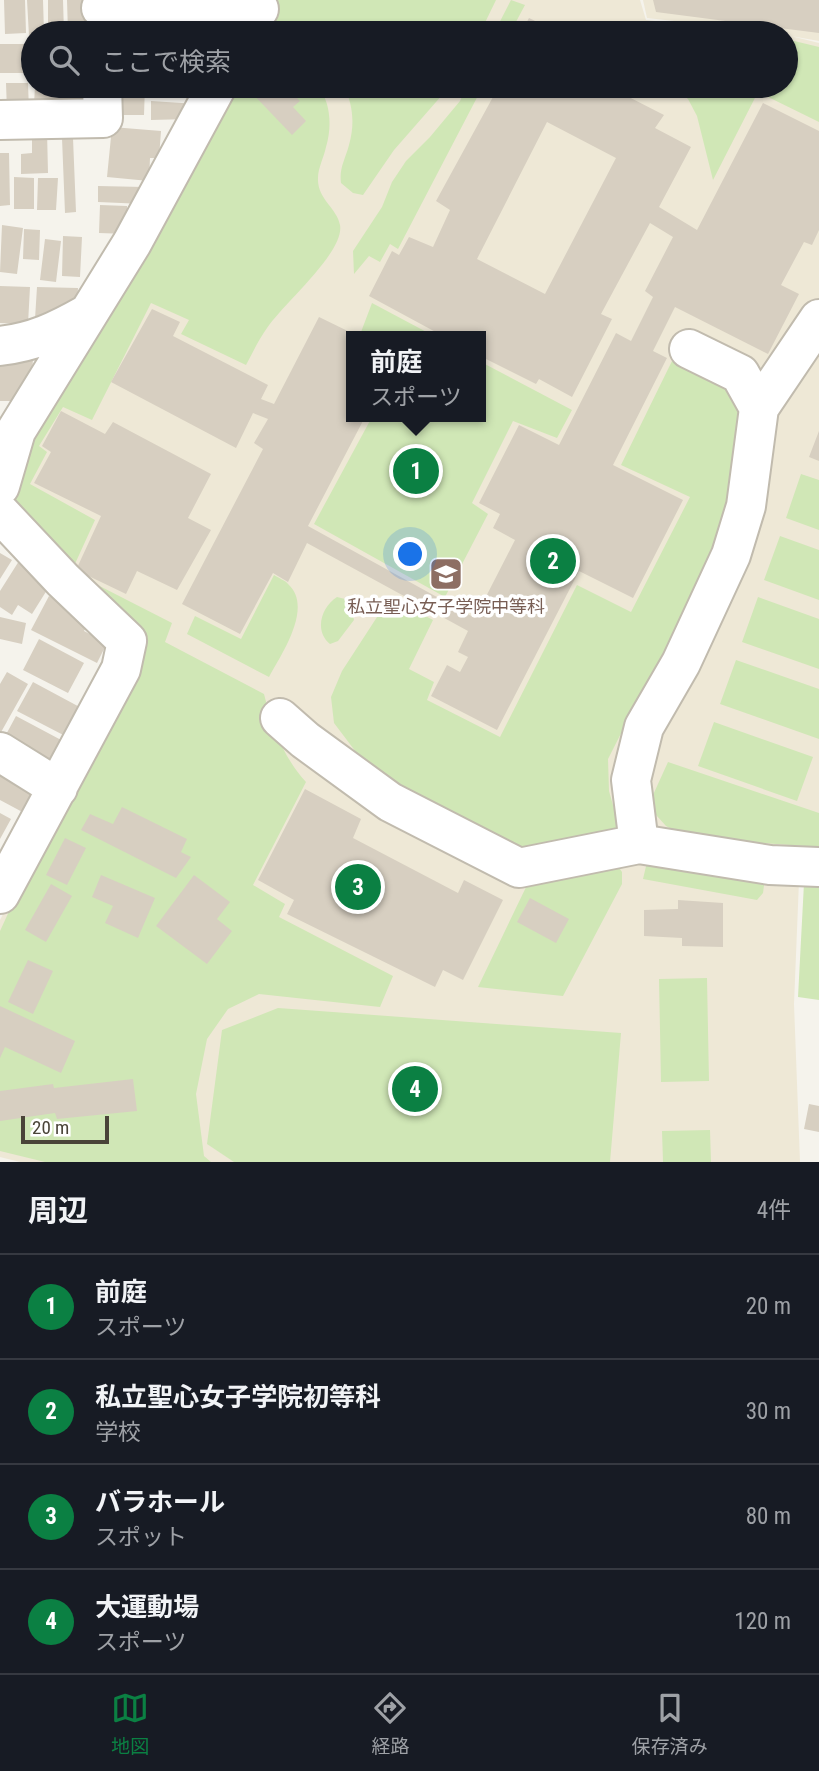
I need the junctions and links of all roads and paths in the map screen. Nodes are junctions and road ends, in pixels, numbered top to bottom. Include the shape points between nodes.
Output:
1 (101, 14) edge
2 (256, 14) edge
3 (102, 98) edge
4 (211, 98) edge
5 (0, 120) edge
6 (87, 314) junction
7 (819, 319) edge
8 (0, 346) edge
9 (689, 349) dead end
10 (759, 408) junction
11 (0, 486) edge
12 (0, 513) edge
13 (280, 718) dead end
14 (0, 752) edge
15 (58, 788) junction
16 (639, 844) junction
17 (819, 867) edge
18 (0, 894) edge

1 - 2 street
3 - 5 street via 103,118
4 - 6 street via 132,243
6 - 8 street via 55,332
6 - 11 street via 16,431
7 - 10 street
9 - 10 street via 740,374
10 - 16 street via 747,506 731,555 681,663 644,727 631,780
12 - 15 street via 127,641 121,668
13 - 16 street via 390,802 519,868
14 - 15 street
15 - 18 street
16 - 17 street via 769,865

